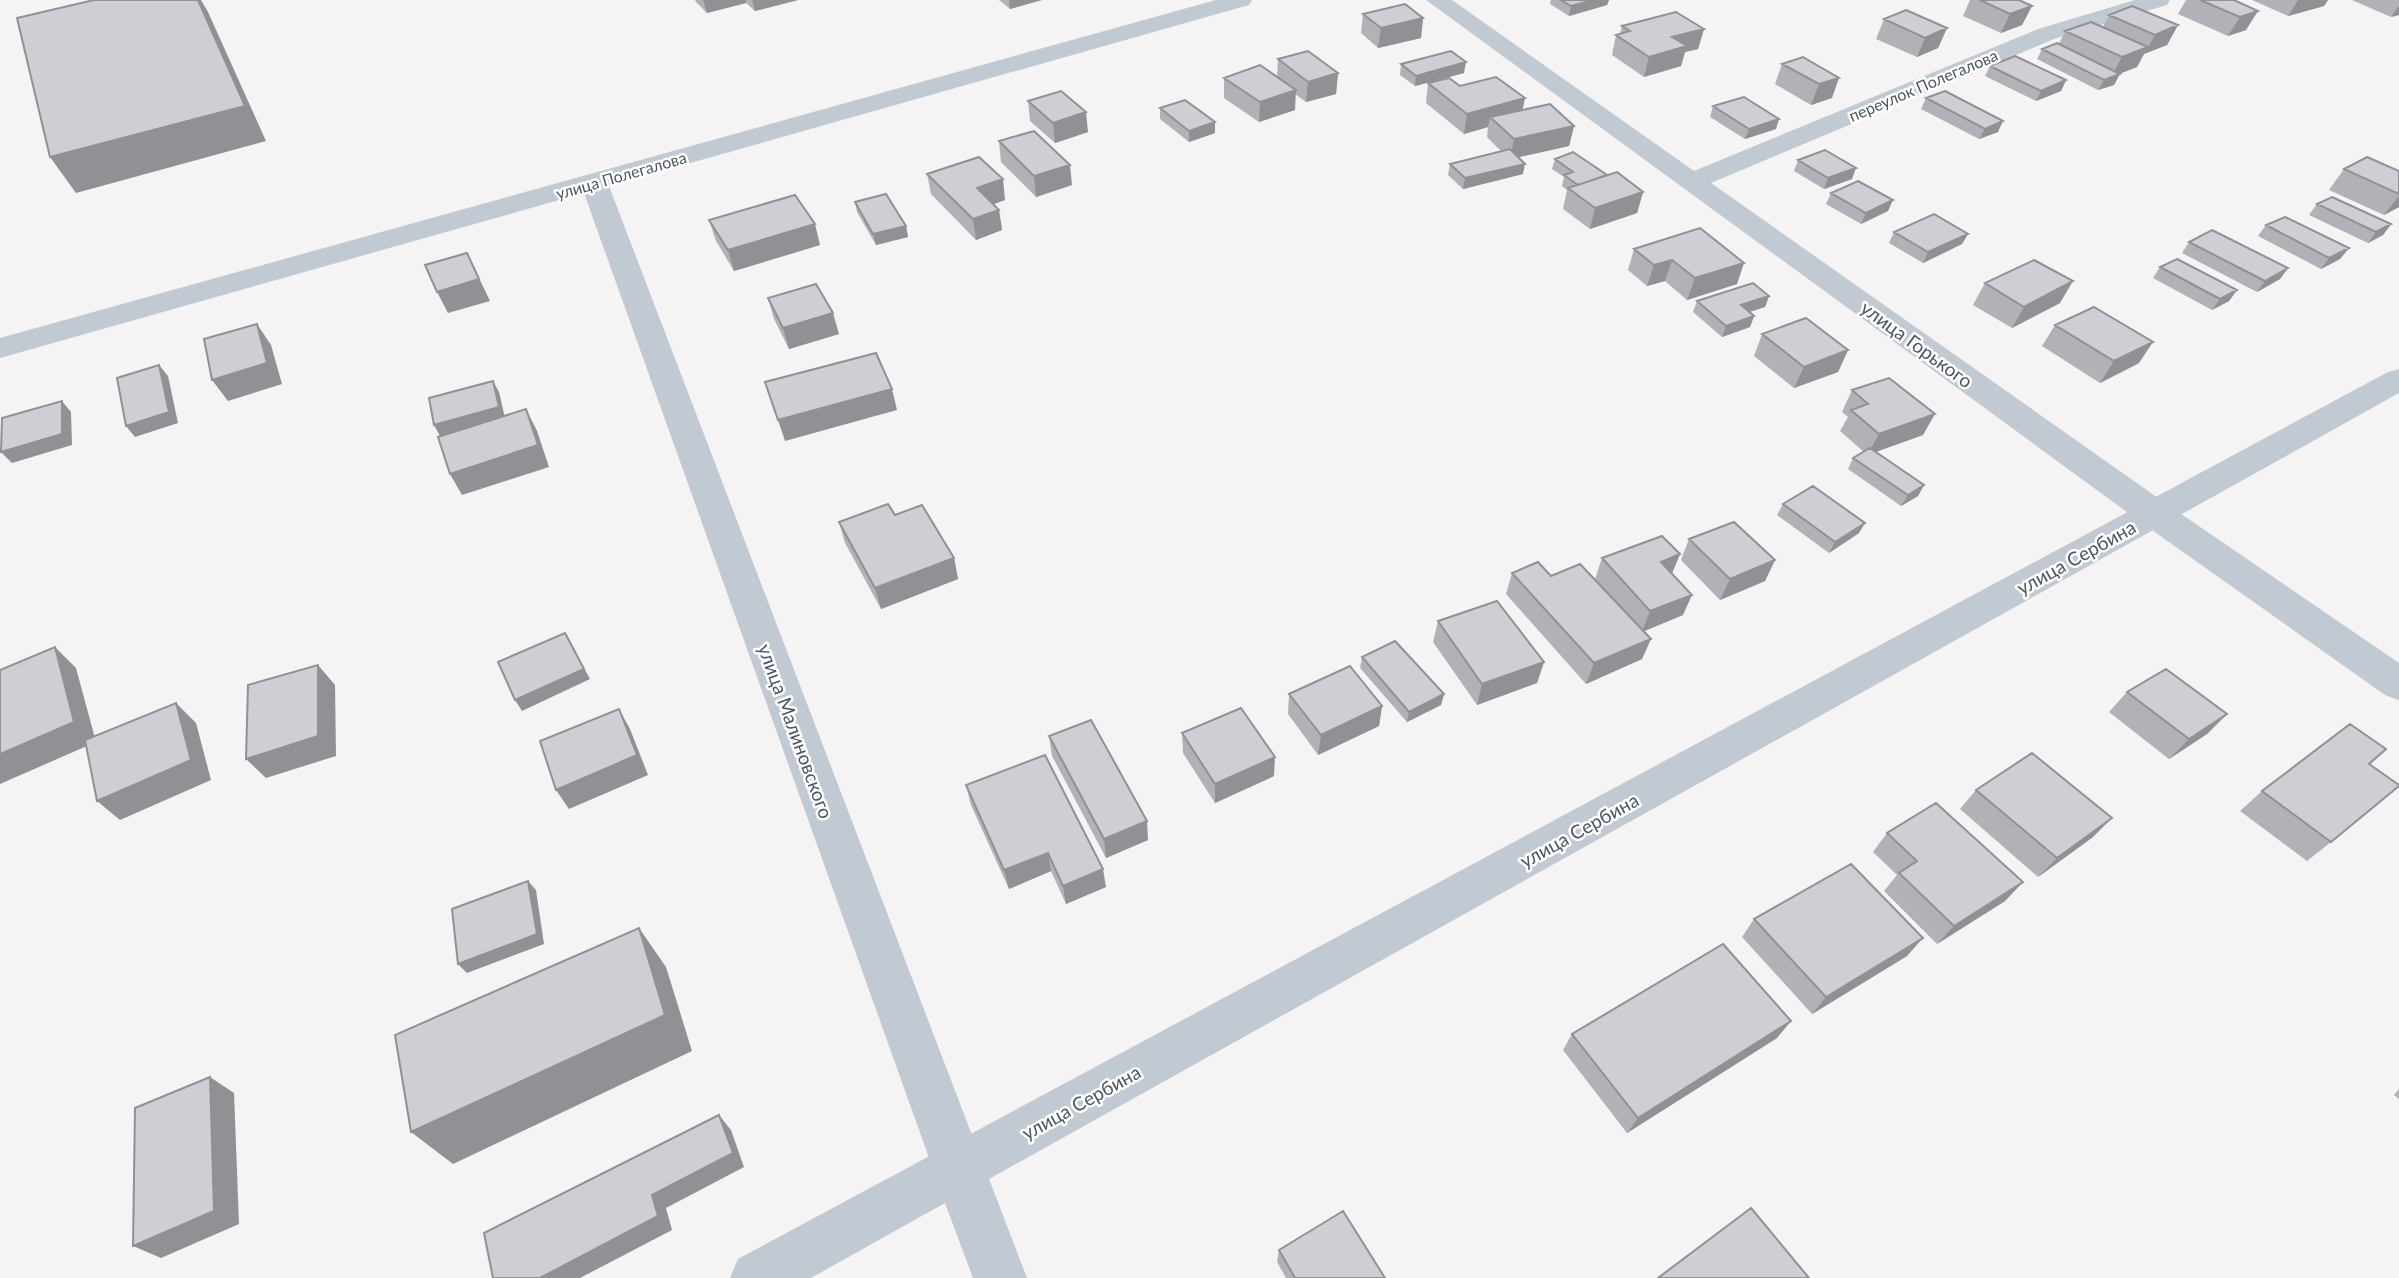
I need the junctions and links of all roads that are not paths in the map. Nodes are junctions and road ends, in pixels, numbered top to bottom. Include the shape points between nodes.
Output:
1 (1241, 0) edge
2 (1437, 0) edge
3 (2160, 0) edge
4 (1691, 182) junction
5 (594, 183) junction
6 (0, 348) edge
7 (2399, 379) edge
8 (2155, 514) junction
9 (2399, 684) edge
10 (959, 1169) junction
11 (757, 1278) edge
12 (1000, 1278) edge

1 - 5 street, улица Полегалова
2 - 4 street, улица Горького
3 - 4 street, переулок Полегалова via 2046,34
4 - 8 street, улица Горького
5 - 6 street, улица Полегалова
5 - 10 street, улица Малиновского
7 - 8 street, улица Сербина
8 - 9 street, улица Горького
8 - 10 street, улица Сербина
10 - 11 street, улица Сербина
10 - 12 street, улица Малиновского

